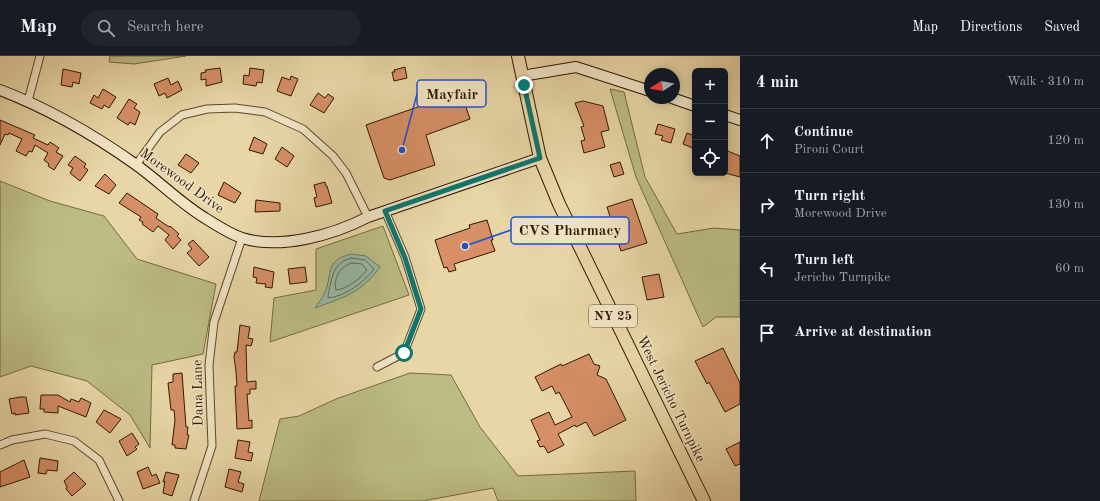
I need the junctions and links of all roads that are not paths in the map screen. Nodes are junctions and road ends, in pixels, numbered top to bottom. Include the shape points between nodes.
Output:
1 (40, 56) edge
2 (518, 56) edge
3 (522, 76) junction
4 (644, 89) edge
5 (0, 90) edge
6 (28, 101) junction
7 (680, 101) edge
8 (692, 105) edge
9 (728, 116) edge
10 (740, 120) edge
11 (540, 158) junction
12 (136, 165) junction
13 (385, 211) junction
14 (368, 217) junction
15 (242, 238) junction
16 (377, 367) dead end
17 (0, 445) edge
18 (119, 501) edge
19 (194, 501) edge
20 (704, 501) edge

1 - 6 street
2 - 3 main road, NY 25
3 - 4 street via 576,67
3 - 11 main road, NY 25
5 - 6 street, Morewood Drive
6 - 12 street, Morewood Drive
7 - 8 street
9 - 10 street
11 - 13 street, Morewood Drive
11 - 20 main road, West Jericho Turnpike / NY 25 via 563,213
12 - 14 street via 160,132 182,115 207,109 236,108 265,112 304,129 333,156 346,173
12 - 15 street, Morewood Drive via 204,218
13 - 14 street, Morewood Drive
13 - 16 street via 405,258 421,309 404,353
14 - 15 street, Morewood Drive via 317,237 280,243
15 - 19 street, Dana Lane via 214,322 209,365 212,446
17 - 18 street via 12,440 45,434 74,440 99,460

